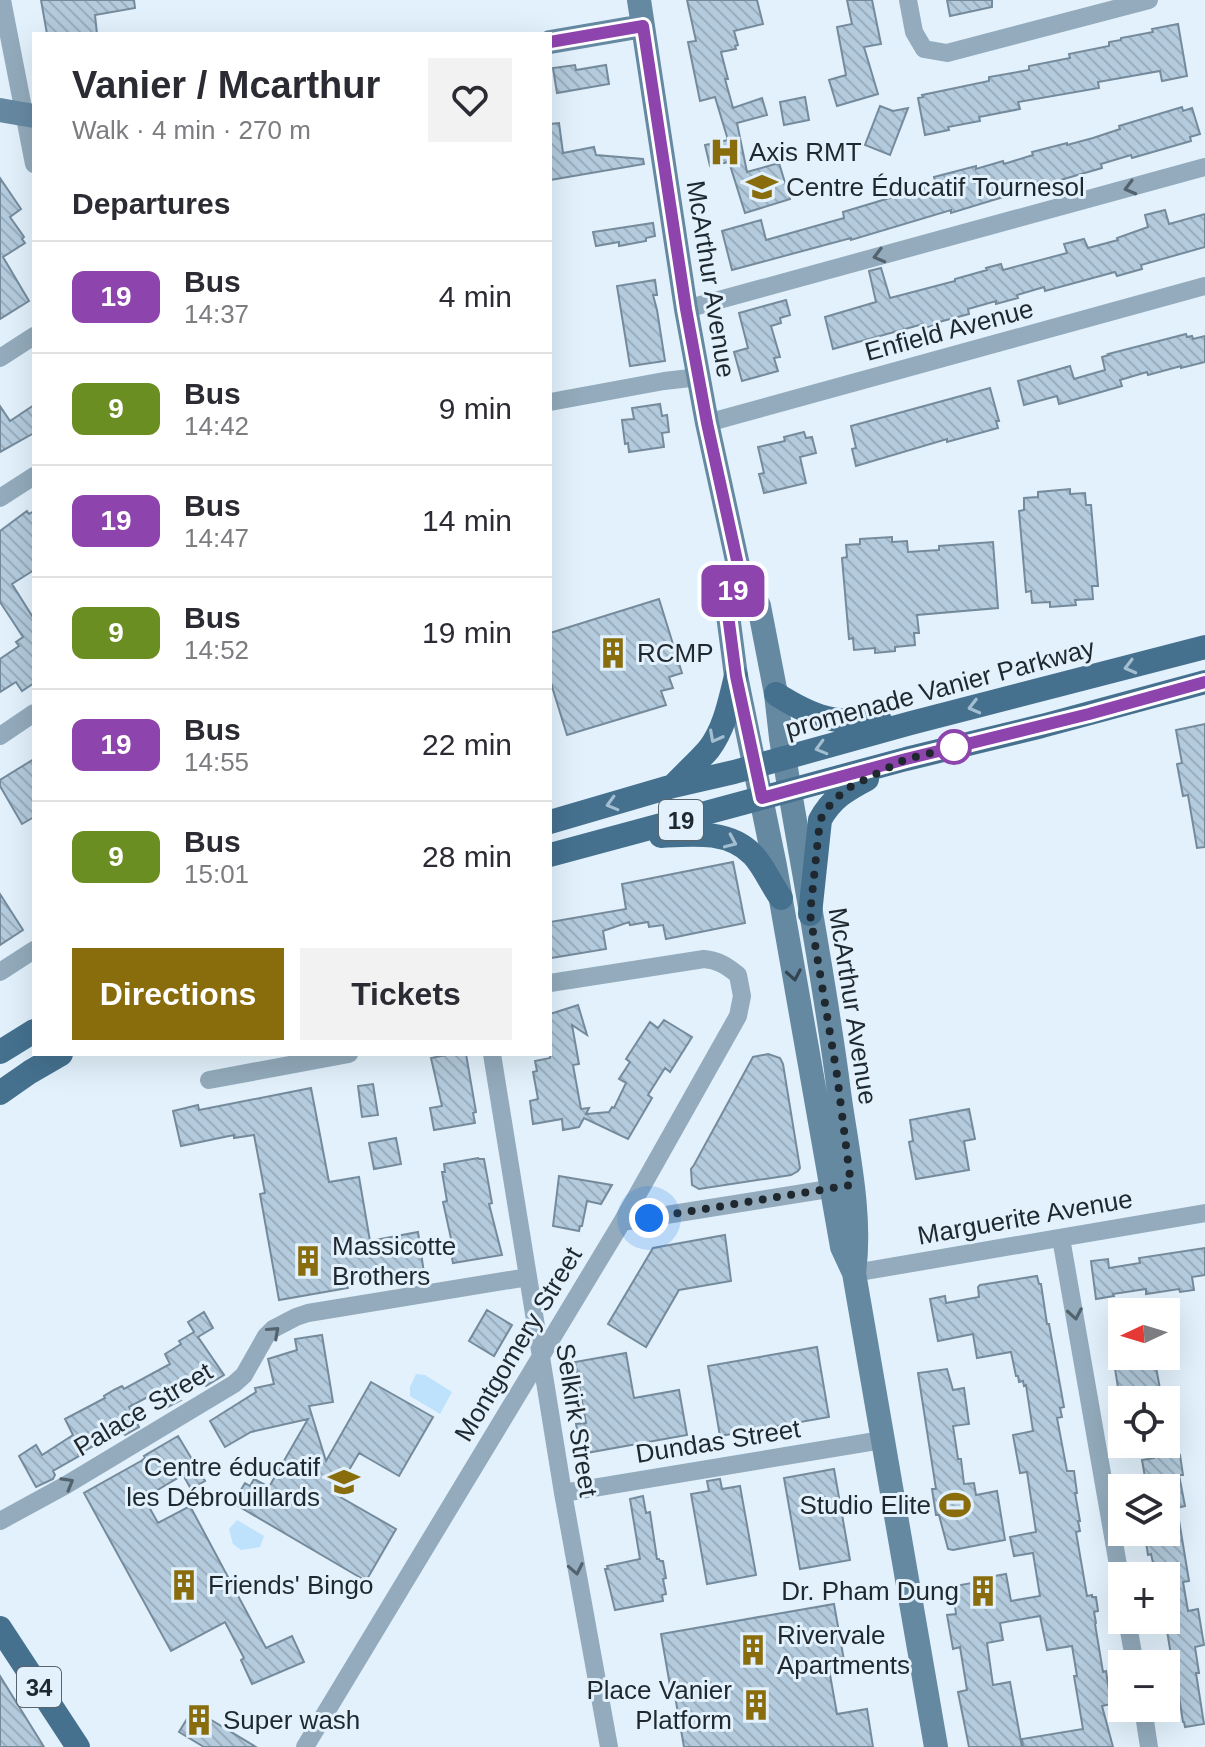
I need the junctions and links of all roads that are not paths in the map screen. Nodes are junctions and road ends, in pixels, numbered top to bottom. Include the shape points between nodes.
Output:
1 (2, 0) edge
2 (639, 0) edge
3 (908, 0) edge
4 (1149, 0) edge
5 (643, 26) junction
6 (552, 42) edge
7 (19, 113) edge
8 (32, 157) edge
9 (1205, 167) edge
10 (1205, 286) edge
11 (686, 309) junction
12 (32, 337) edge
13 (0, 358) edge
14 (699, 377) junction
15 (552, 402) edge
16 (707, 423) junction
17 (32, 477) edge
18 (0, 498) edge
19 (738, 565) junction
20 (1205, 647) edge
21 (736, 676) junction
22 (1205, 682) edge
23 (776, 694) junction
24 (32, 714) edge
25 (911, 723) junction
26 (0, 736) edge
27 (784, 758) junction
28 (906, 759) junction
29 (755, 766) junction
30 (673, 786) junction
31 (790, 790) junction
32 (762, 798) junction
33 (552, 821) edge
34 (599, 841) junction
35 (552, 854) edge
36 (781, 898) junction
37 (810, 914) junction
38 (32, 951) edge
39 (0, 972) edge
40 (552, 983) edge
41 (32, 1032) edge
42 (0, 1052) edge
43 (58, 1056) edge
44 (338, 1056) edge
45 (492, 1056) edge
46 (209, 1080) dead end
47 (0, 1093) edge
48 (842, 1187) junction
49 (1205, 1213) edge
50 (622, 1222) junction
51 (1061, 1238) junction
52 (854, 1273) junction
53 (528, 1277) junction
54 (541, 1356) junction
55 (882, 1440) junction
56 (563, 1493) junction
57 (0, 1521) edge
58 (1117, 1562) edge
59 (0, 1628) edge
60 (1145, 1722) edge
61 (78, 1747) edge
62 (305, 1747) edge
63 (609, 1747) edge
64 (936, 1747) edge
65 (1149, 1747) edge

1 - 7 street
2 - 5 main road, McArthur Avenue
3 - 4 street via 914,32 924,49 947,53
5 - 6 main road
5 - 11 main road, McArthur Avenue
7 - 8 street
9 -> 11 street
10 - 16 street, Enfield Avenue
11 - 14 main road, McArthur Avenue
12 - 13 street
14 - 15 street
14 - 16 main road, McArthur Avenue
16 - 19 main road, McArthur Avenue
17 - 18 street
19 - 21 main road, McArthur Avenue via 728,615
19 - 23 main road, McArthur Avenue via 759,606
20 -> 25 main road, promenade Vanier Parkway / 19
21 - 29 main road, McArthur Avenue
21 -> 30 main road via 715,740
22 - 28 main road, 19
23 - 25 main road via 824,719
23 - 27 main road, McArthur Avenue
24 - 26 street
25 -> 27 main road, promenade Vanier Parkway / 19
27 - 29 main road, promenade Vanier Parkway / 19
27 - 31 main road, McArthur Avenue
28 - 31 main road, 19
28 - 37 main road via 848,788 825,810 818,829
29 - 30 main road, promenade Vanier Parkway / 19
29 - 32 main road, McArthur Avenue
30 -> 33 main road, promenade Vanier Parkway / 19
31 - 32 main road, 19
31 - 37 main road, McArthur Avenue
32 - 34 main road, 19
32 - 36 main road, McArthur Avenue
34 - 35 main road, 19
34 -> 36 main road via 693,834 723,838 752,854
36 -> 48 main road, McArthur Avenue
37 - 48 main road, McArthur Avenue via 837,1075
38 - 39 street
40 - 50 street, Montgomery Street via 714,959 738,975 738,1016
41 - 42 main road
43 - 47 main road
44 - 46 street
45 - 53 street, Selkirk Street
48 - 50 street
48 - 52 main road, McArthur Avenue via 858,1245
49 - 51 street, Marguerite Avenue
50 - 54 street, Montgomery Street
51 - 52 street, Marguerite Avenue
51 -> 58 street
52 - 55 main road, McArthur Avenue
53 - 54 street, Selkirk Street
57 -> 53 street, Palace Street via 234,1384 266,1336 296,1317
54 - 56 street, Selkirk Street
54 - 62 street, Montgomery Street
55 - 56 street, Dundas Street
55 - 64 main road, McArthur Avenue
56 -> 63 street, Selkirk Street
59 - 61 main road, 34
60 - 65 street

